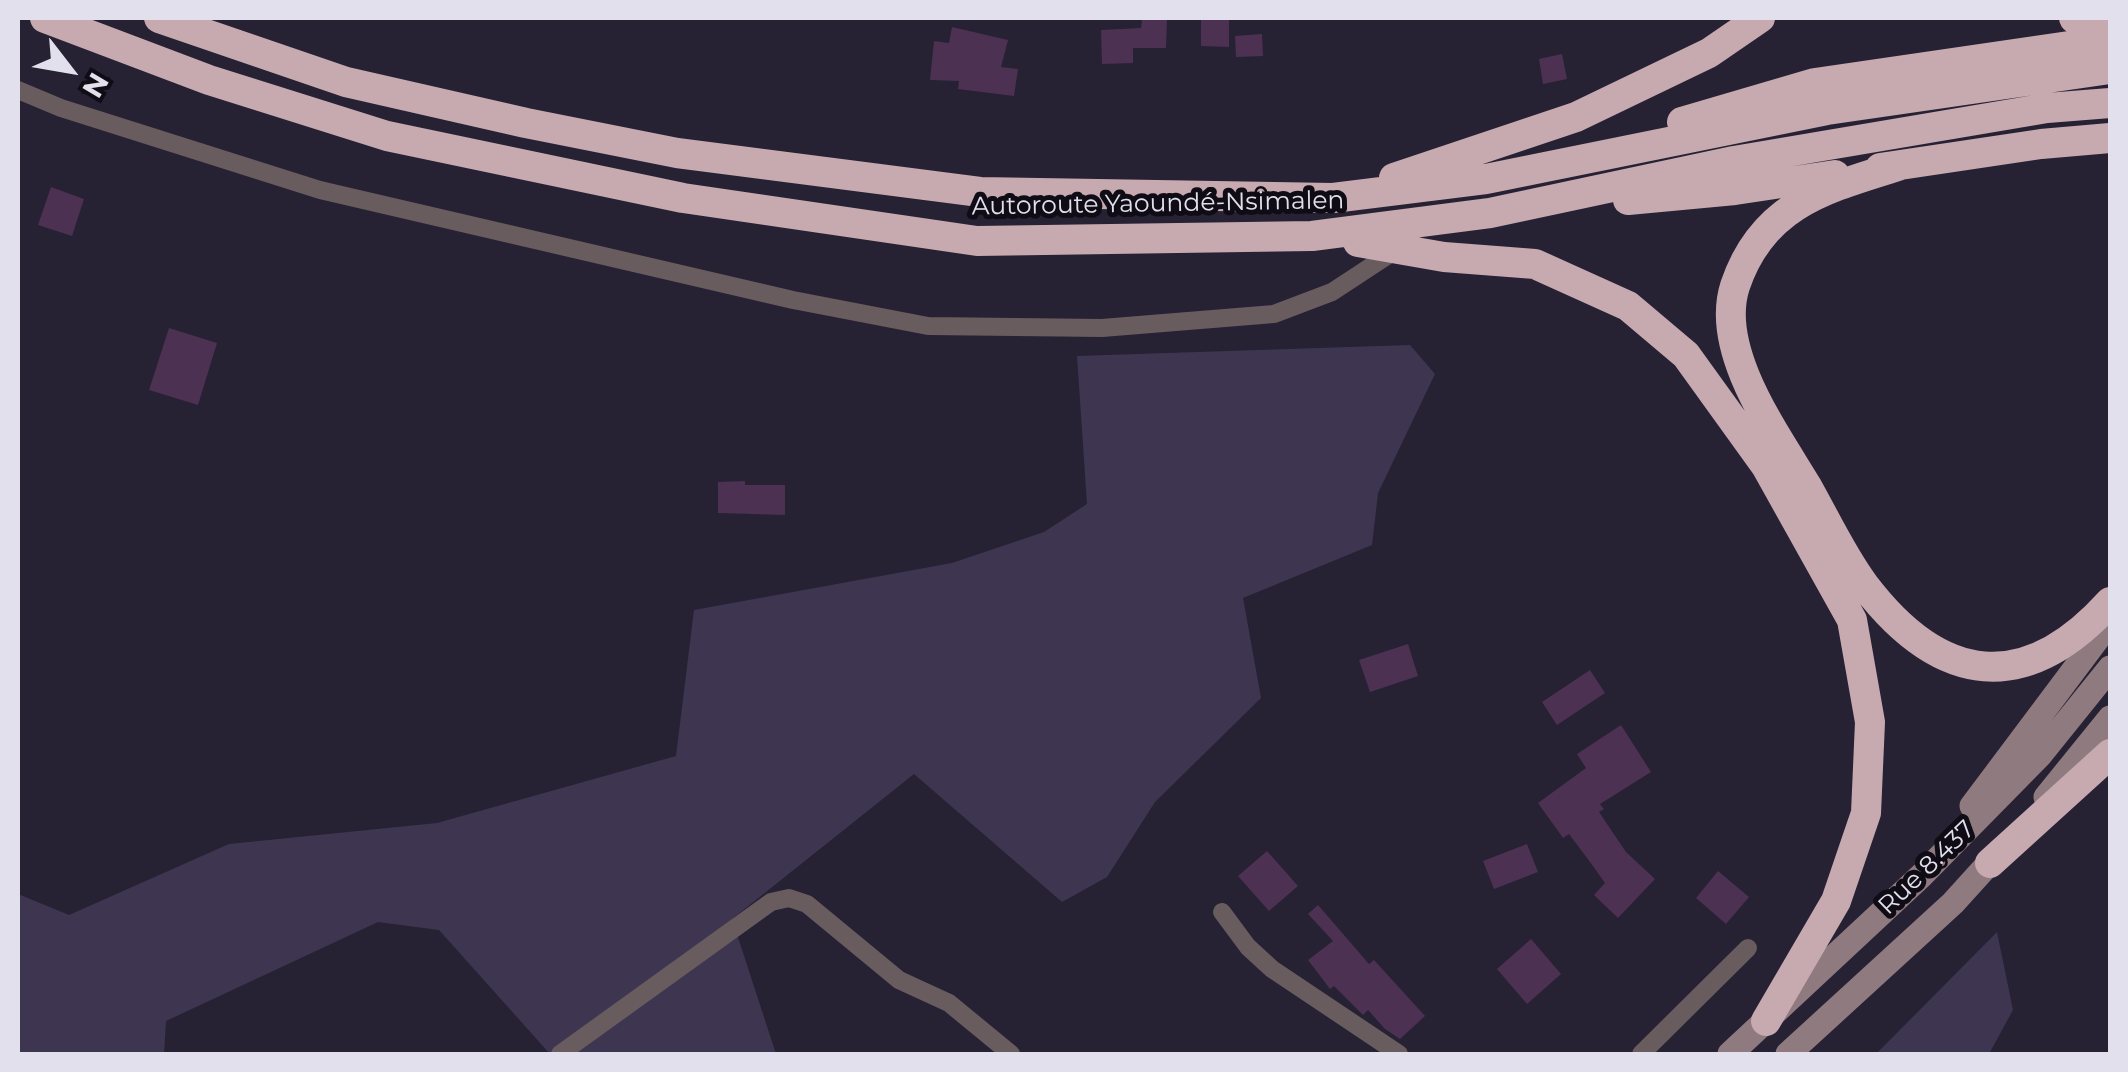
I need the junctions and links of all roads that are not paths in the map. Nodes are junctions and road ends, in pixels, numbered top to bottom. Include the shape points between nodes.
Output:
1 (45, 18) edge
2 (159, 18) edge
3 (1760, 18) edge
4 (2074, 18) edge
5 (2110, 25) edge
6 (2110, 40) edge
7 (2110, 69) edge
8 (18, 90) edge
9 (2110, 103) edge
10 (2110, 138) edge
11 (1898, 166) junction
12 (1486, 180) junction
13 (1333, 198) junction
14 (1490, 213) junction
15 (1312, 236) junction
16 (1401, 247) junction
17 (2110, 602) edge
18 (2110, 622) edge
19 (2110, 668) edge
20 (2110, 718) edge
21 (2110, 754) edge
22 (1990, 863) junction
23 (1922, 874) junction
24 (1222, 912) dead end
25 (1748, 948) dead end
26 (1766, 1021) junction
27 (560, 1054) edge
28 (1011, 1054) edge
29 (1399, 1054) edge
30 (1641, 1054) edge
31 (1730, 1054) edge
32 (1788, 1054) edge

1 - 15 highway, Autoroute Yaoundé-Nsimalen via 208,80 387,136 683,198 977,240
2 - 13 highway, Autoroute Yaoundé-Nsimalen via 346,82 677,153 980,192
3 - 13 highway via 1709,54 1576,117
4 - 5 highway
6 - 12 highway via 1816,82
7 - 12 highway, Autoroute Yaoundé-Nsimalen via 1827,110
8 - 16 street via 320,190 928,326 1102,328 1274,314 1332,292
9 - 14 highway, Autoroute Yaoundé-Nsimalen via 1734,161
10 - 11 highway
11 - 14 highway via 1735,190
11 - 17 highway via 1820,190 1765,229 1756,243 1734,289 1731,323 1753,394 1862,583 1923,646 1962,664 2010,668 2053,652
12 - 13 highway, Autoroute Yaoundé-Nsimalen
14 - 15 highway, Autoroute Yaoundé-Nsimalen
15 - 16 highway
16 - 26 highway via 1535,264 1628,306 1686,355 1766,466 1852,620 1870,722 1866,813 1836,900
18 - 23 main road
19 - 23 main road, Rue 8.437 via 2040,755
20 - 22 main road, Rue 8.437
21 - 22 highway
22 - 32 main road, Rue 8.437
23 - 26 main road, Rue 8.437
24 - 29 street via 1272,969
25 - 30 street
26 - 31 main road, Rue 8.437
27 - 28 street via 771,902 789,898 808,904 899,980 949,1003

